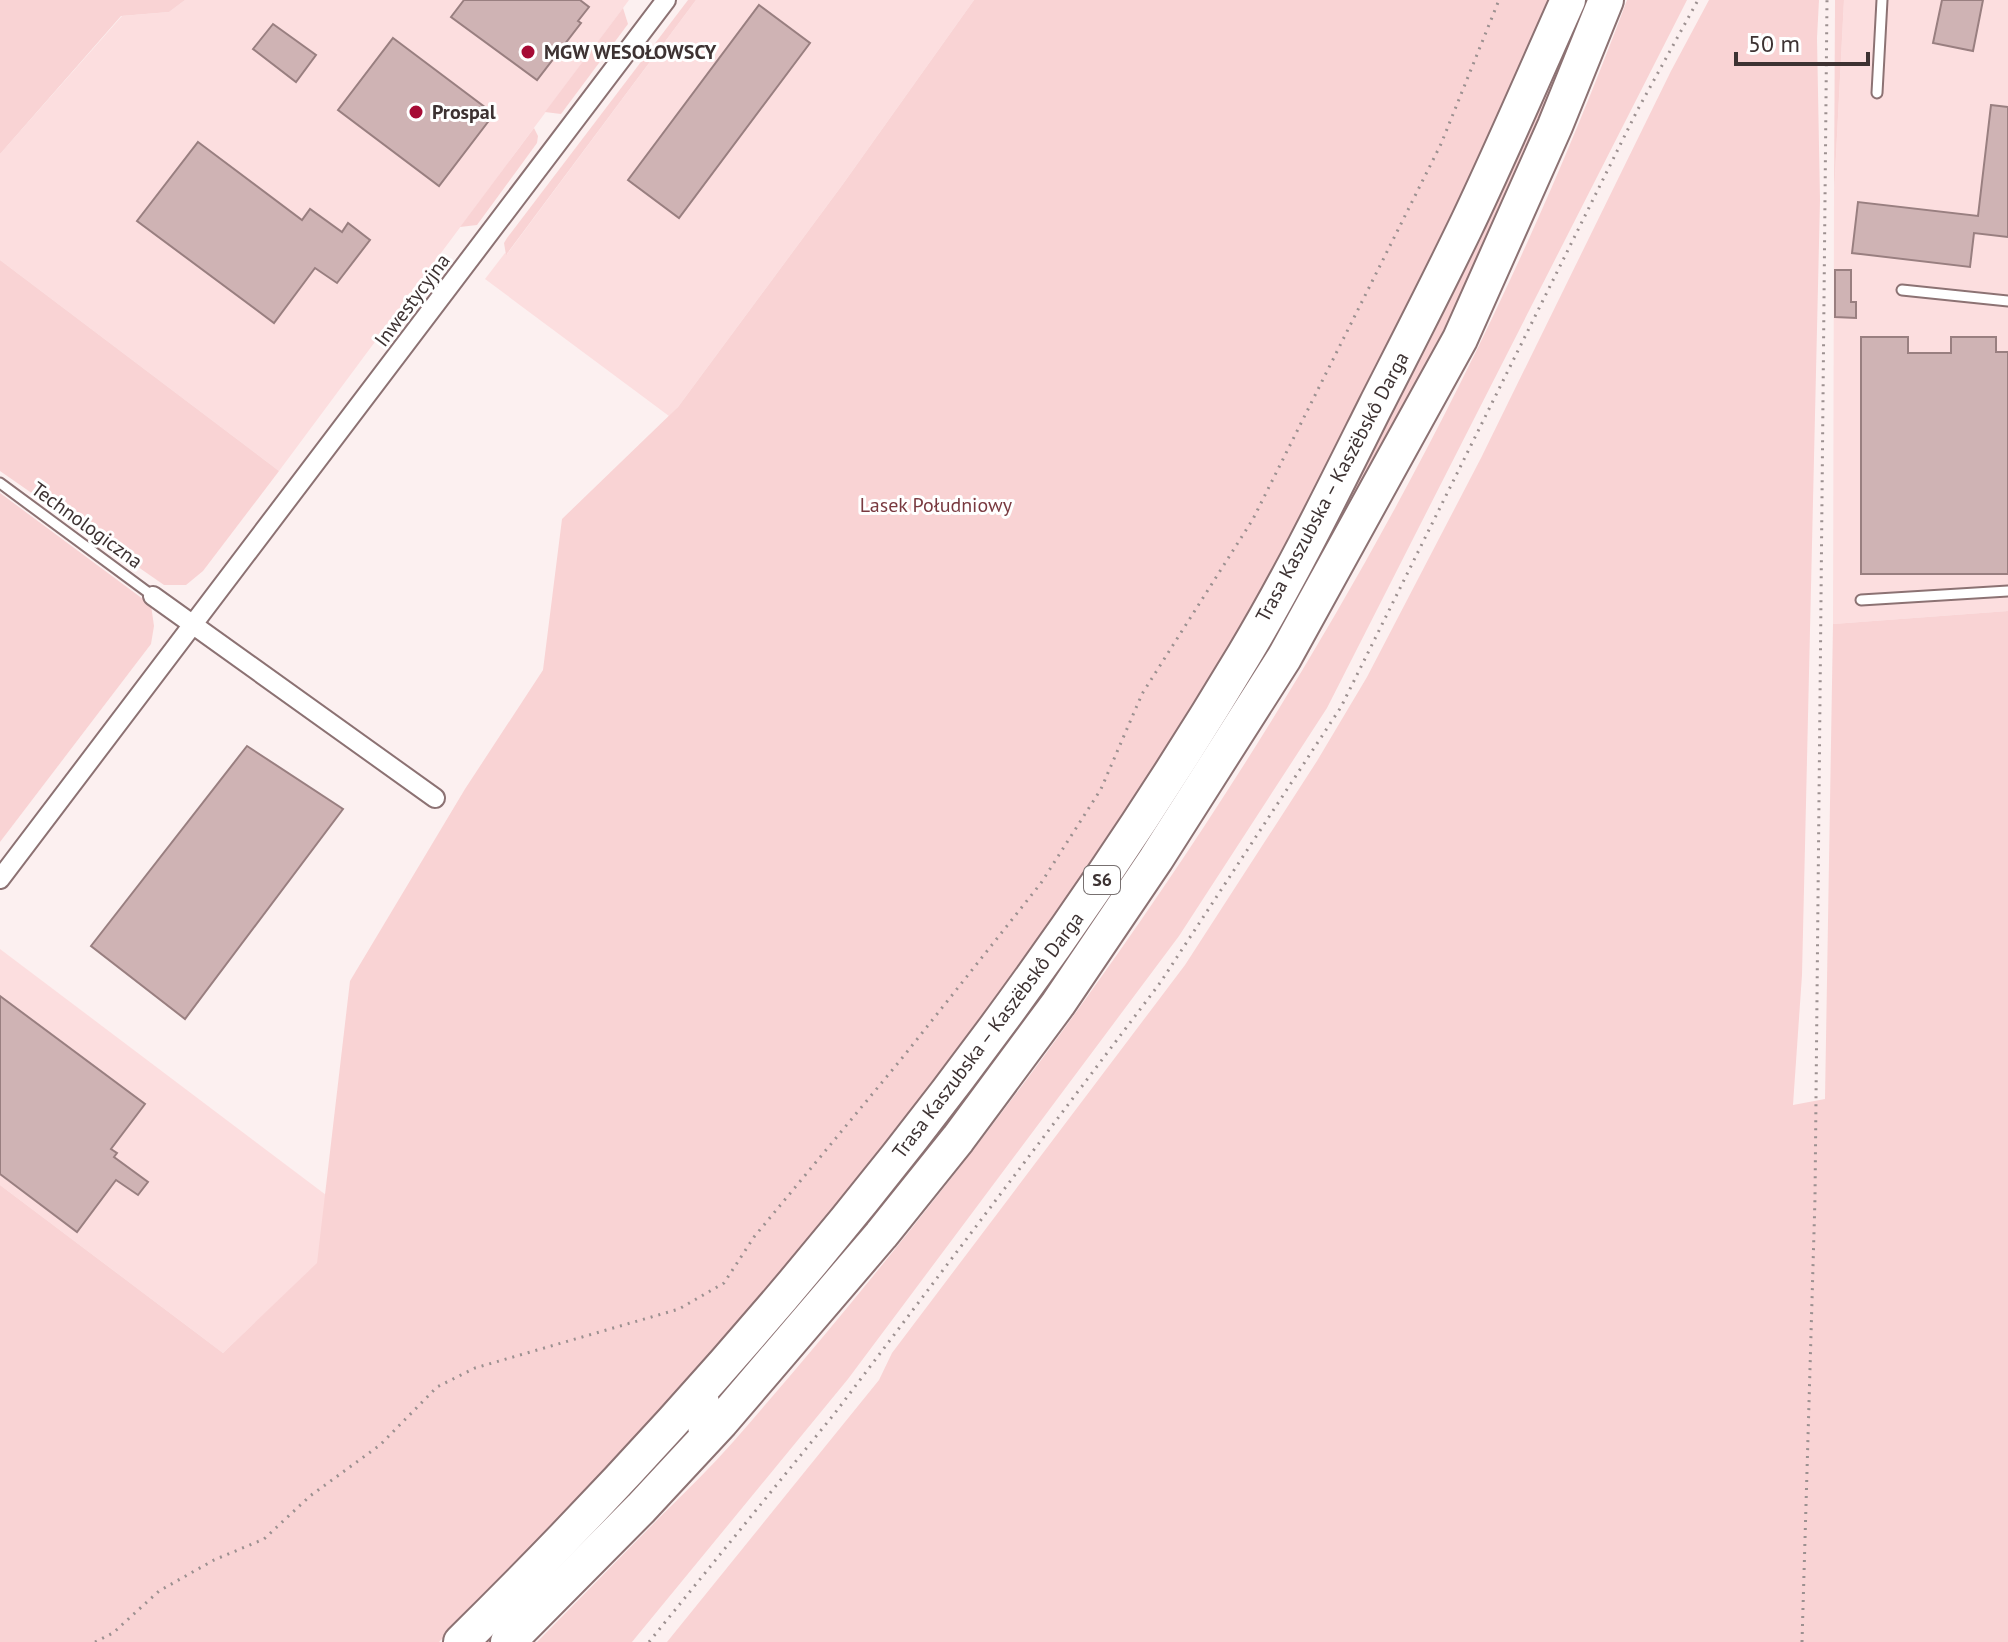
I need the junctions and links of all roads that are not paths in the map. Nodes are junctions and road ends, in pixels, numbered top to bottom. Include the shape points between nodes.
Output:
1 (666, 0) edge
2 (1568, 0) edge
3 (1606, 0) edge
4 (1882, 0) edge
5 (1877, 93) dead end
6 (1902, 290) dead end
7 (2008, 301) edge
8 (0, 483) edge
9 (2008, 591) edge
10 (153, 596) joint
11 (1861, 600) dead end
12 (192, 625) junction
13 (435, 798) dead end
14 (0, 879) edge
15 (775, 1306) junction
16 (802, 1329) junction
17 (733, 1370) dead end
18 (743, 1379) dead end
19 (724, 1383) dead end
20 (719, 1399) dead end
21 (707, 1409) junction
22 (687, 1431) dead end
23 (673, 1437) dead end
24 (682, 1446) dead end
25 (616, 1484) junction
26 (641, 1508) junction
27 (461, 1642) edge
28 (508, 1642) edge

1 - 12 street, Inwestycyjna
2 - 15 highway, Trasa Kaszubska – Kaszëbskô Darga / S6 via 1465,228 1246,652 1123,849 1034,978 848,1221
3 - 16 highway, Trasa Kaszubska – Kaszëbskô Darga / S6 via 1460,339 1284,658 1058,1004 958,1139
4 - 5 lane
6 - 7 lane
8 - 10 lane, Technologiczna
9 - 11 lane
10 - 12 street
12 - 13 street
12 - 14 street, Inwestycyjna
15 - 17 lane
15 - 25 highway, Trasa Kaszubska – Kaszëbskô Darga / S6
16 - 18 lane
16 - 26 highway, Trasa Kaszubska – Kaszëbskô Darga / S6
19 - 21 lane
20 - 21 lane
21 - 22 lane
23 - 25 lane
24 - 26 lane
25 - 27 highway, Trasa Kaszubska – Kaszëbskô Darga / S6
26 - 28 highway, Trasa Kaszubska – Kaszëbskô Darga / S6

